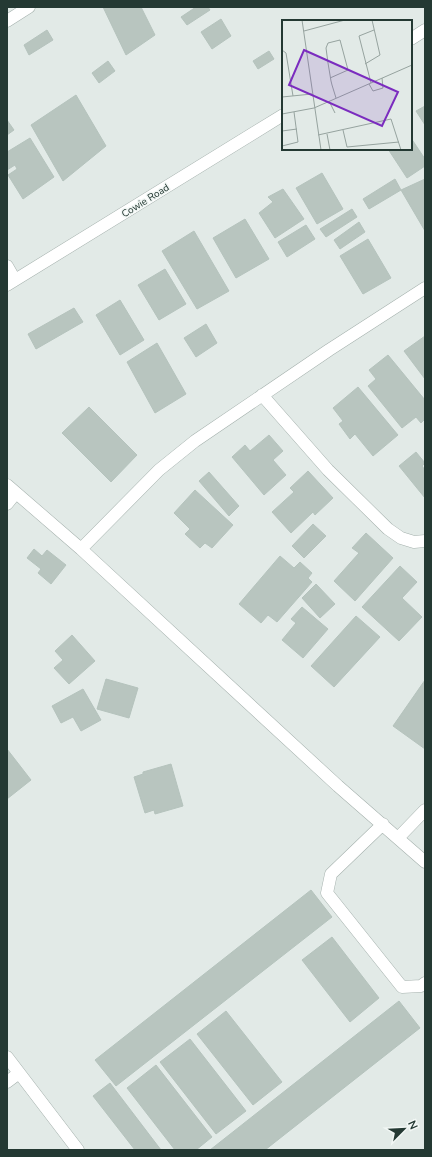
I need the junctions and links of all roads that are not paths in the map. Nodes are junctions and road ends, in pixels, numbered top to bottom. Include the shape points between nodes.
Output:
1 (29, 7) edge
2 (7, 21) edge
3 (425, 30) edge
4 (412, 38) edge
5 (282, 116) edge
6 (7, 266) edge
7 (11, 283) edge
8 (425, 288) edge
9 (262, 395) junction
10 (7, 485) edge
11 (16, 493) junction
12 (7, 504) edge
13 (425, 541) edge
14 (81, 549) junction
15 (425, 810) edge
16 (383, 824) junction
17 (398, 838) junction
18 (425, 862) edge
19 (425, 983) edge
20 (7, 1057) edge
21 (19, 1073) junction
22 (7, 1082) edge
23 (78, 1150) edge

1 - 2 street
3 - 4 street
5 - 7 street, Cowie Road
6 - 7 street
8 - 9 street
9 - 13 street via 328,470 388,528 401,538 414,542
9 - 14 street via 195,441 159,470
10 - 11 street
11 - 12 street
11 - 14 street
14 - 16 street via 338,786
15 - 17 street
16 - 17 street
16 - 19 street via 331,874 327,893 402,987 421,986
17 - 18 street
20 - 21 street
21 - 22 street
21 - 23 street

